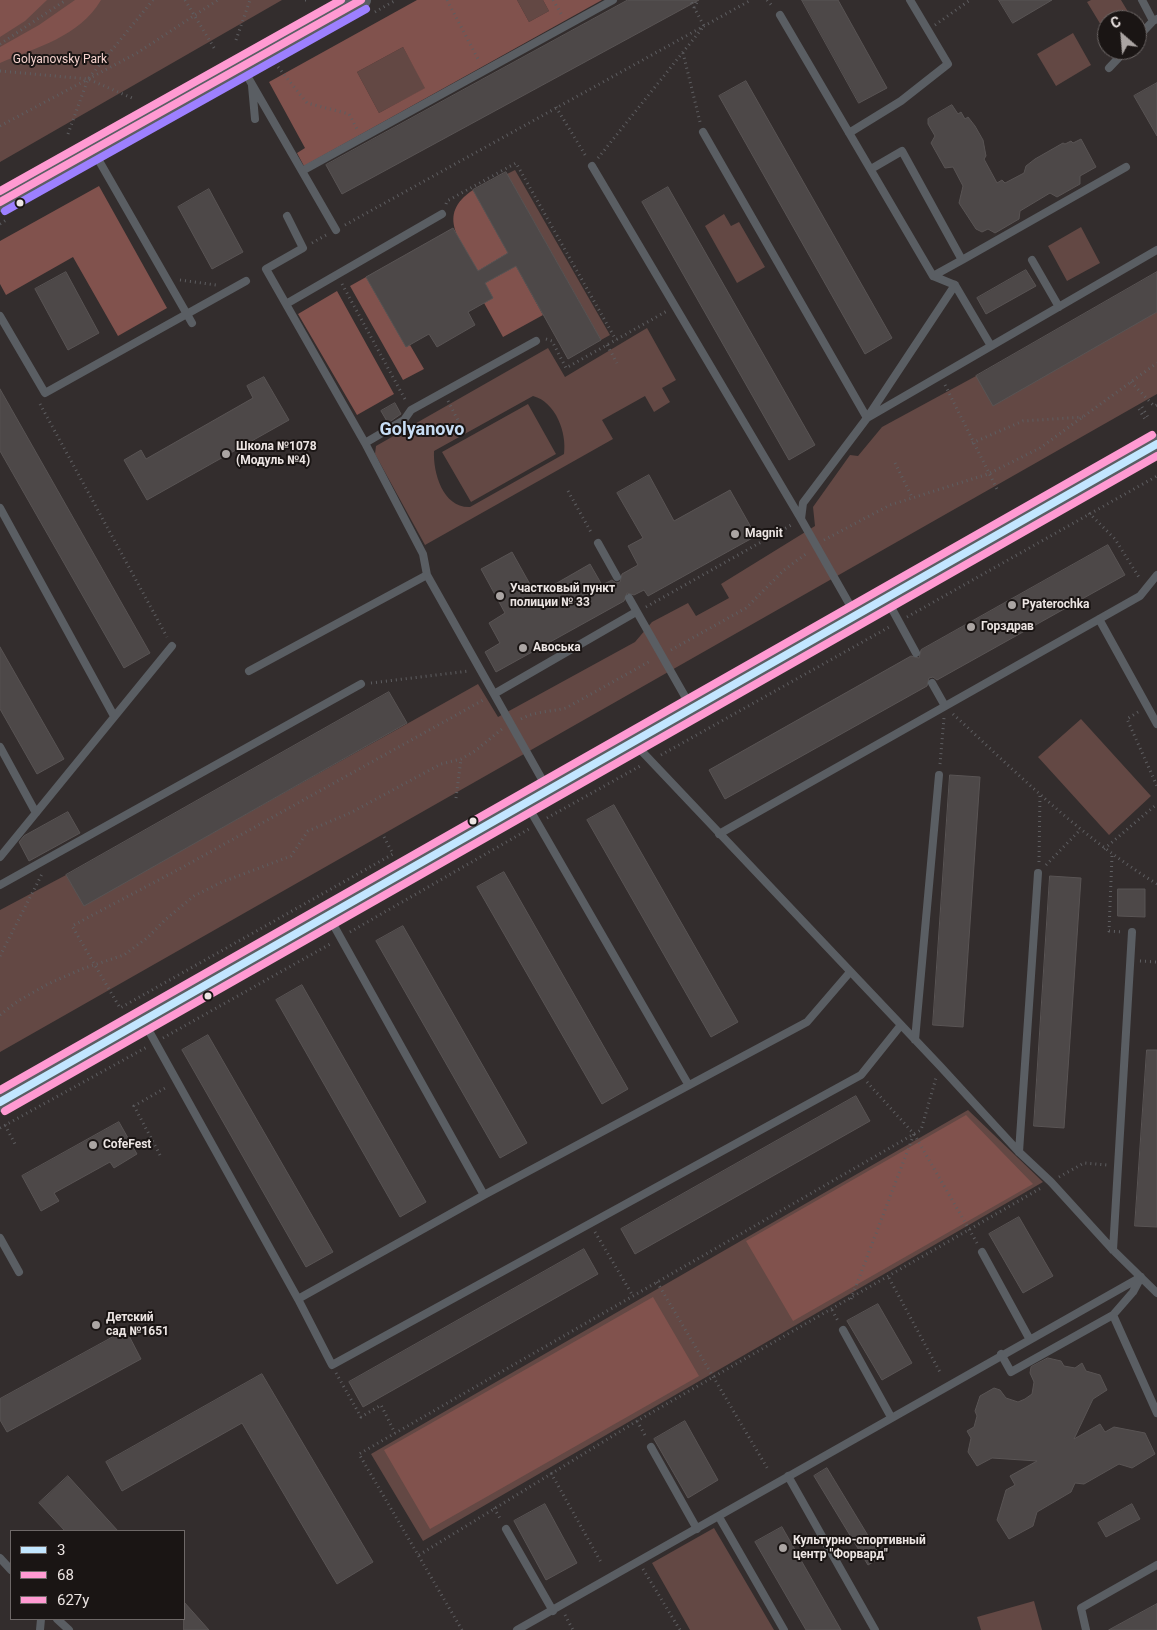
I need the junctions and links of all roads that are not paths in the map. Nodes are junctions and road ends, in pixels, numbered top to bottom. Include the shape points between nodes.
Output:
1 (361, 0) edge
2 (613, 0) edge
3 (910, 0) edge
4 (1142, 0) edge
5 (780, 15) dead end
6 (1155, 20) edge
7 (1117, 60) edge
8 (1109, 68) dead end
9 (246, 74) junction
10 (255, 119) dead end
11 (703, 132) road end
12 (849, 133) junction
13 (93, 150) junction
14 (592, 166) road end
15 (1126, 167) dead end
16 (871, 169) junction
17 (302, 171) junction
18 (0, 202) edge
19 (442, 214) road end
20 (287, 216) dead end
21 (336, 230) road end
22 (1157, 250) edge
23 (962, 260) junction
24 (1032, 260) dead end
25 (933, 276) junction
26 (246, 281) dead end
27 (955, 285) junction
28 (286, 304) junction
29 (1059, 307) junction
30 (186, 314) junction
31 (0, 316) edge
32 (192, 323) dead end
33 (8, 330) junction
34 (0, 334) edge
35 (536, 341) road end
36 (991, 346) junction
37 (867, 418) junction
38 (365, 443) junction
39 (1157, 444) edge
40 (0, 508) edge
41 (801, 519) junction
42 (598, 543) road end
43 (427, 575) junction
44 (1157, 575) edge
45 (617, 577) dead end
46 (629, 598) dead end
47 (886, 598) junction
48 (636, 612) junction
49 (856, 615) junction
50 (1099, 619) junction
51 (172, 646) road end
52 (916, 653) dead end
53 (249, 671) dead end
54 (932, 683) dead end
55 (361, 684) road end
56 (494, 694) junction
57 (945, 706) junction
58 (692, 709) junction
59 (114, 716) junction
60 (1157, 724) edge
61 (633, 742) junction
62 (0, 747) edge
63 (939, 775) road end
64 (548, 790) junction
65 (526, 803) junction
66 (36, 813) junction
67 (719, 834) junction
68 (0, 857) edge
69 (1038, 873) road end
70 (0, 885) edge
71 (328, 915) junction
72 (1132, 932) road end
73 (850, 972) junction
74 (143, 1020) junction
75 (902, 1025) junction
76 (915, 1040) junction
77 (688, 1084) junction
78 (0, 1102) edge
79 (1019, 1152) junction
80 (484, 1195) junction
81 (0, 1238) edge
82 (1113, 1250) junction
83 (982, 1252) road end
84 (19, 1272) dead end
85 (1141, 1277) junction
86 (1157, 1293) edge
87 (298, 1299) junction
88 (1113, 1315) junction
89 (843, 1330) dead end
90 (1029, 1338) junction
91 (1001, 1354) junction
92 (1157, 1413) edge
93 (891, 1417) junction
94 (651, 1446) road end
95 (788, 1476) junction
96 (719, 1517) junction
97 (506, 1529) dead end
98 (697, 1529) junction
99 (0, 1558) edge
100 (1157, 1565) edge
101 (10, 1569) edge
102 (552, 1611) junction
103 (59, 1620) edge
104 (69, 1630) edge
105 (517, 1630) edge
106 (784, 1630) edge
107 (875, 1630) edge
108 (1086, 1630) edge

1 - 9 street
2 - 17 lane
3 - 12 lane via 948,64 901,101
4 - 6 lane
5 - 12 lane
7 - 8 lane
9 - 10 lane
9 - 13 street
9 - 17 lane
11 - 37 lane
12 - 16 lane
13 - 18 street
13 - 30 lane
14 - 41 lane
15 - 23 lane
16 - 23 lane via 902,151
16 - 25 lane
17 - 21 lane
19 - 28 lane
20 - 28 lane via 303,248 266,269
22 - 29 lane
23 - 25 lane
24 - 29 lane
25 - 27 lane
26 - 30 lane
27 - 36 lane
27 - 37 lane
28 - 38 lane
29 - 36 lane
30 - 32 lane
30 - 33 lane via 44,393
31 - 33 lane
33 - 34 lane
35 - 38 lane via 411,410 404,420
36 - 37 lane
37 - 41 lane via 803,502
38 - 43 lane via 422,554
39 - 47 street
40 - 59 lane
41 - 49 lane
42 - 45 lane
43 - 53 lane
43 - 56 lane
44 - 50 lane via 1140,596
46 - 48 lane
47 - 49 street
47 - 52 lane
48 - 56 lane
48 - 58 lane
49 - 58 street
50 - 57 lane
50 - 60 lane
51 - 59 lane
54 - 57 lane
55 - 70 lane
56 - 64 lane
57 - 67 lane
58 - 61 street
59 - 66 lane
61 - 64 street
61 - 67 lane
62 - 66 lane
63 - 76 lane
64 - 65 street
65 - 71 street
65 - 77 lane
66 - 68 lane
67 - 73 lane
69 - 79 lane
71 - 74 street
71 - 80 lane
72 - 82 lane
73 - 75 lane
73 - 77 lane via 807,1022
74 - 78 street
74 - 87 lane
75 - 76 lane
75 - 87 lane via 861,1075 332,1365
76 - 79 lane
77 - 80 lane
79 - 82 lane
80 - 87 lane
81 - 84 lane
82 - 85 lane
83 - 90 lane
85 - 86 lane
85 - 88 lane
85 - 90 lane
88 - 91 lane via 1011,1372
88 - 92 lane
89 - 93 lane
90 - 91 lane
91 - 93 lane
93 - 95 lane
94 - 98 lane
95 - 96 lane
95 - 107 lane
96 - 98 lane
96 - 106 lane
97 - 102 lane
98 - 102 lane
99 - 101 lane
100 - 108 lane via 1081,1608
102 - 105 lane
103 - 104 lane

